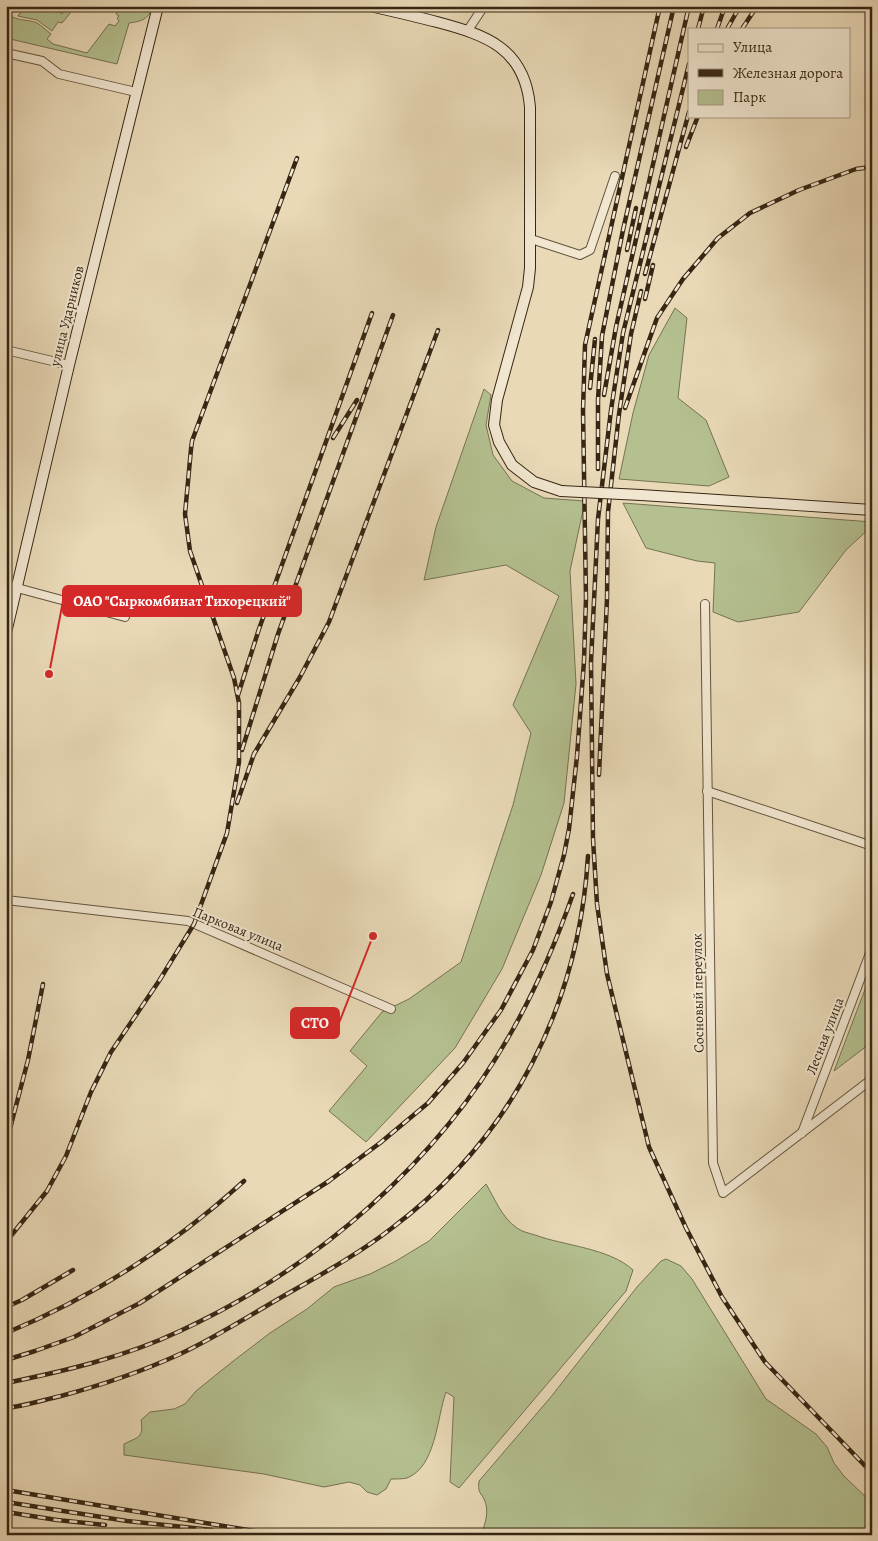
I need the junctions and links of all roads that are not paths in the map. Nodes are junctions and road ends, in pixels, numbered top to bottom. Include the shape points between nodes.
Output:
1 (158, 6) edge
2 (370, 6) edge
3 (484, 6) edge
4 (468, 30) junction
5 (6, 53) edge
6 (136, 92) junction
7 (615, 176) dead end
8 (531, 239) junction
9 (6, 350) edge
10 (69, 365) junction
11 (872, 510) edge
12 (6, 585) edge
13 (17, 588) junction
14 (705, 604) dead end
15 (125, 617) dead end
16 (6, 633) edge
17 (707, 791) junction
18 (872, 846) edge
19 (6, 900) edge
20 (872, 948) edge
21 (391, 1009) dead end
22 (872, 1080) edge
23 (802, 1133) junction

1 - 6 main road, улица Ударников
2 - 4 main road
3 - 4 street
4 - 8 main road via 504,50 520,70 526,85 530,107
5 - 6 street via 42,61 59,74
6 - 10 main road, улица Ударников
7 - 8 street via 590,250 580,255
8 - 11 main road, bridge via 528,287 497,400 494,425 512,465 534,482 561,491
9 - 10 street
10 - 13 main road, улица Ударников
12 - 13 street
13 - 15 street
13 - 16 main road, улица Ударников
14 - 17 street, Сосновый переулок
17 - 18 street
17 - 23 street, Сосновый переулок via 713,1163 723,1193
19 - 21 street, Парковая улица via 188,921
20 - 23 street, Лесная улица
22 - 23 street

